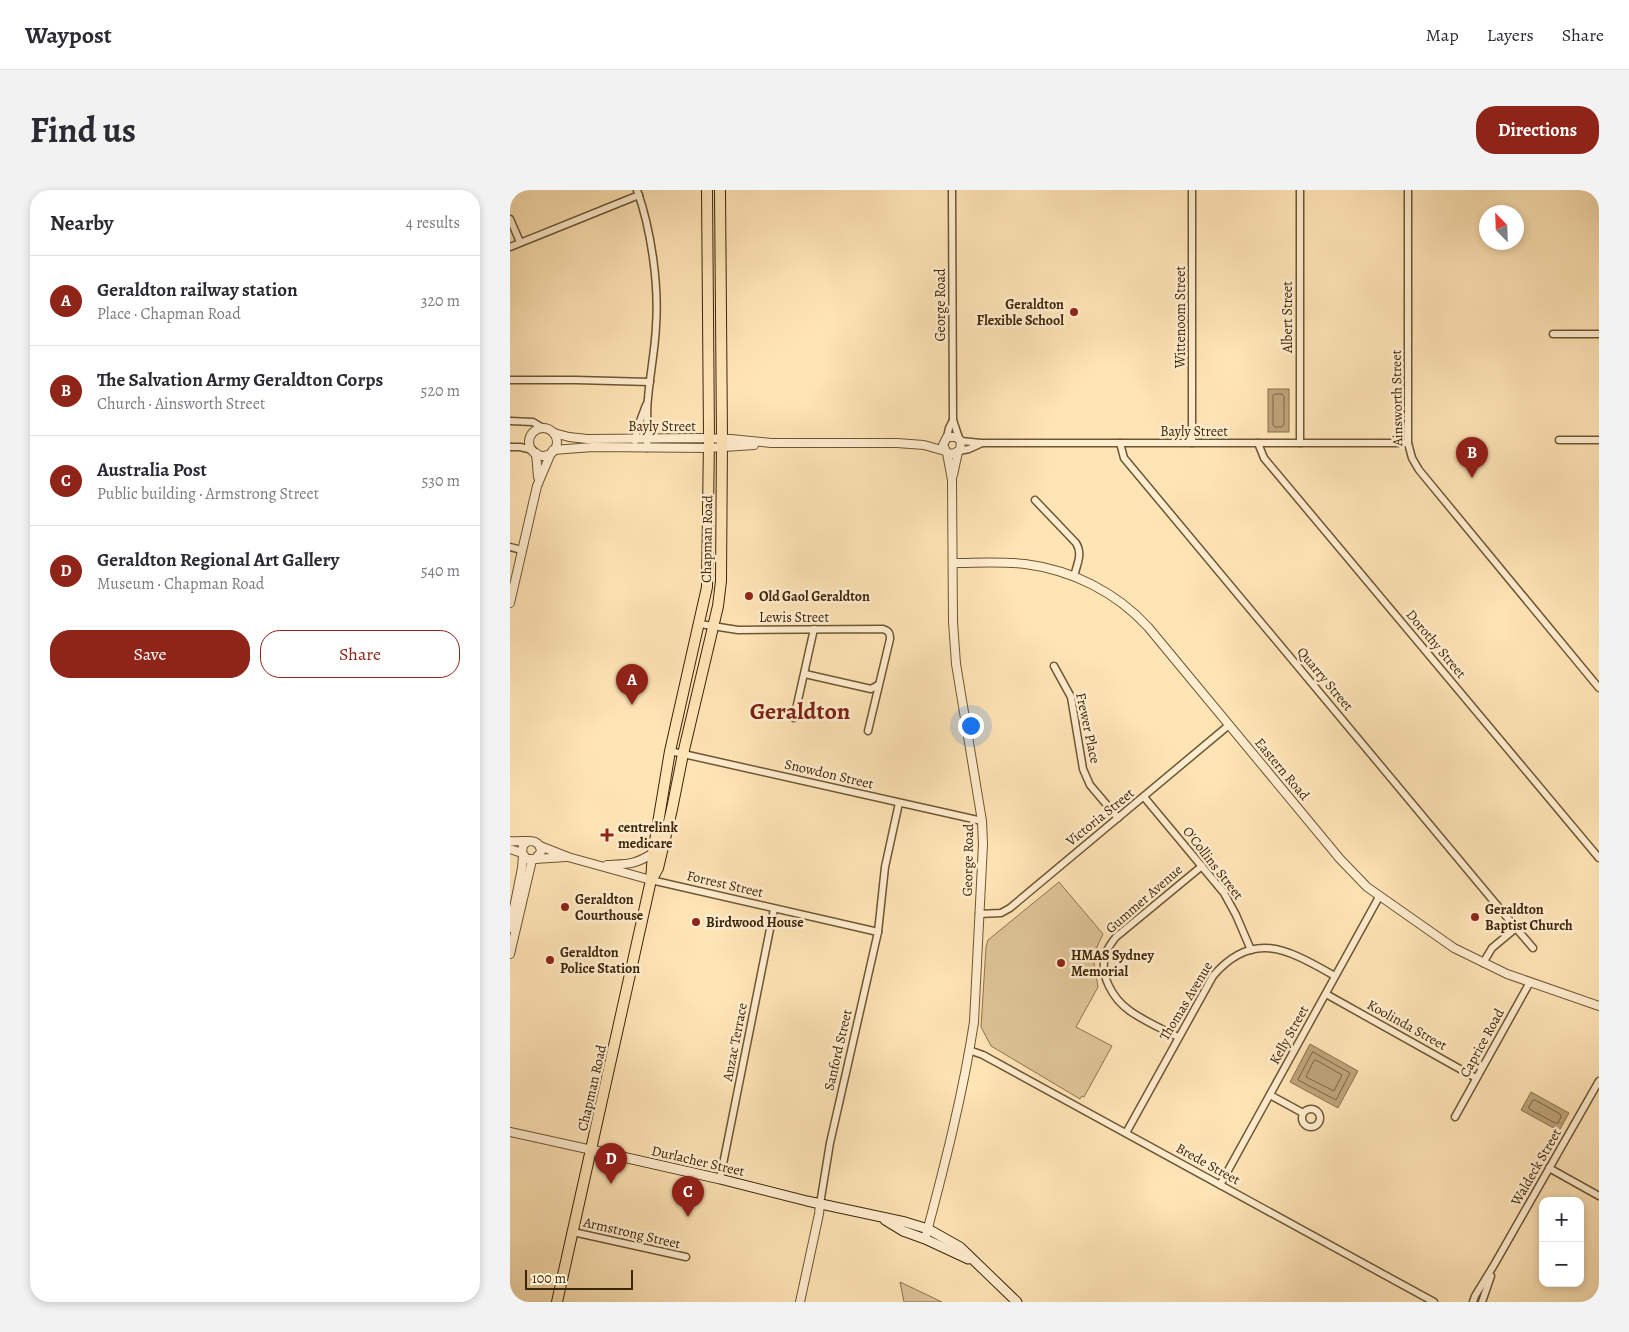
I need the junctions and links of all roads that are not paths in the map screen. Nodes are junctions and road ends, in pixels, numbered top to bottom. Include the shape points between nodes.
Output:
1 (707, 190) edge
2 (720, 190) edge
3 (952, 190) edge
4 (1192, 190) edge
5 (1300, 190) edge
6 (1408, 190) edge
7 (638, 193) edge
8 (510, 219) edge
9 (520, 242) junction
10 (510, 246) edge
11 (1553, 334) dead end
12 (1599, 334) edge
13 (510, 380) edge
14 (650, 382) junction
15 (648, 399) junction
16 (953, 420) junction
17 (510, 422) edge
18 (543, 428) junction
19 (554, 433) junction
20 (636, 438) junction
21 (648, 438) junction
22 (946, 438) junction
23 (960, 440) junction
24 (1558, 440) dead end
25 (1599, 440) edge
26 (709, 443) junction
27 (722, 443) junction
28 (981, 443) junction
29 (1120, 443) junction
30 (1192, 443) junction
31 (1258, 443) junction
32 (1300, 443) junction
33 (1408, 443) junction
34 (924, 445) junction
35 (510, 447) edge
36 (634, 448) junction
37 (647, 448) junction
38 (534, 452) junction
39 (552, 452) junction
40 (946, 452) junction
41 (959, 452) junction
42 (952, 480) junction
43 (537, 486) junction
44 (1035, 500) dead end
45 (510, 547) edge
46 (522, 550) junction
47 (952, 563) junction
48 (1074, 576) junction
49 (510, 603) edge
50 (700, 624) junction
51 (713, 626) junction
52 (814, 629) junction
53 (1054, 666) dead end
54 (804, 674) junction
55 (878, 685) junction
56 (1599, 688) edge
57 (794, 718) dead end
58 (1229, 725) junction
59 (868, 731) dead end
60 (670, 751) junction
61 (683, 754) junction
62 (1144, 797) junction
63 (899, 803) junction
64 (1118, 818) junction
65 (982, 821) junction
66 (510, 841) edge
67 (527, 842) junction
68 (540, 846) junction
69 (510, 849) edge
70 (652, 853) junction
71 (522, 854) junction
72 (568, 857) junction
73 (1599, 858) edge
74 (534, 859) junction
75 (597, 865) junction
76 (1202, 866) junction
77 (651, 880) junction
78 (1379, 897) junction
79 (774, 909) junction
80 (979, 914) junction
81 (510, 928) edge
82 (1516, 928) junction
83 (878, 932) junction
84 (1533, 948) dead end
85 (1251, 950) junction
86 (510, 954) edge
87 (1482, 963) junction
88 (1335, 976) junction
89 (1530, 982) junction
90 (1326, 994) junction
91 (1599, 1006) edge
92 (1178, 1037) junction
93 (969, 1050) junction
94 (1476, 1078) junction
95 (1599, 1081) edge
96 (1270, 1095) junction
97 (1304, 1113) dead end
98 (1455, 1117) dead end
99 (510, 1132) edge
100 (1126, 1133) junction
101 (592, 1150) junction
102 (1550, 1168) junction
103 (720, 1179) junction
104 (1220, 1185) junction
105 (1599, 1196) edge
106 (820, 1204) junction
107 (880, 1217) junction
108 (928, 1229) junction
109 (573, 1232) junction
110 (925, 1238) junction
111 (686, 1258) dead end
112 (976, 1263) junction
113 (1494, 1265) junction
114 (557, 1302) edge
115 (800, 1302) edge
116 (1017, 1302) edge
117 (1434, 1302) edge
118 (1473, 1302) edge
119 (1482, 1302) edge

1 - 26 main road, Chapman Road
2 - 27 main road, Chapman Road
3 - 16 street, George Road
4 - 30 street, Wittenoom Street
5 - 32 street, Albert Street
6 - 33 street, Ainsworth Street
7 - 9 street
7 - 14 street via 647,226 656,293
8 - 9 street
9 - 10 street
11 - 12 street
13 - 14 street
14 - 15 street
15 - 20 street
15 - 21 street
16 - 22 street, George Road
16 - 23 street, George Road
17 - 18 street via 533,422
18 - 19 street
18 - 38 street via 531,436
19 - 20 street, Bayly Street via 587,439
19 - 39 street via 557,444
20 - 21 street, Bayly Street
20 - 36 street
21 - 26 street, Bayly Street
21 - 37 street
22 - 23 street via 953,436
22 - 34 street, Bayly Street
22 - 40 street via 943,445
23 - 28 street, Bayly Street
23 - 41 street via 962,447
24 - 25 street
26 - 27 street, Bayly Street
26 - 37 street, Bayly Street
26 - 50 main road, Chapman Road via 707,587
27 - 34 street, Bayly Street
27 - 51 main road, Chapman Road via 721,581
28 - 29 street, Bayly Street
28 - 41 street, Bayly Street
29 - 30 street, Bayly Street
29 - 82 street, Quarry Street via 1124,458
30 - 31 street, Bayly Street
31 - 32 street, Bayly Street
31 - 73 street, Dorothy Street via 1264,458
32 - 33 street, Bayly Street
33 - 56 street, Ainsworth Street via 1419,470
34 - 40 street, Bayly Street
35 - 38 street
36 - 37 street, Bayly Street
36 - 39 street, Bayly Street via 593,447
38 - 39 street via 543,455
38 - 43 street
39 - 43 street
40 - 41 street
40 - 42 street, George Road
41 - 42 street, George Road
42 - 47 street, George Road
43 - 46 street
44 - 48 street via 1079,548
45 - 46 street
46 - 49 street
47 - 48 street, Eastern Road via 1024,564
47 - 65 street, George Road via 956,664
48 - 58 street, Eastern Road via 1108,594 1139,617
50 - 51 street, Lewis Street
50 - 60 main road, Chapman Road
51 - 52 street, Lewis Street via 738,630
51 - 61 main road, Chapman Road
52 - 54 street
52 - 55 street, Lewis Street via 888,630 890,640
53 - 64 street, Frewer Place via 1071,698 1083,769 1090,784
54 - 55 street via 871,689
54 - 57 street
55 - 59 street
58 - 62 street, Victoria Street
58 - 78 street, Eastern Road via 1340,859
60 - 61 street, Snowdon Street
60 - 70 main road, Chapman Road
61 - 63 street, Snowdon Street
61 - 77 main road, Chapman Road via 658,868
62 - 64 street, Victoria Street
62 - 76 street, O'Collins Street
63 - 65 street, Snowdon Street
63 - 83 street, Sanford Street via 885,867
64 - 80 street, Victoria Street via 1010,908
65 - 80 street, George Road
66 - 67 street
67 - 68 street via 536,842
67 - 71 street via 523,845
68 - 72 street, Forrest Street
68 - 74 street via 541,852
69 - 71 street
70 - 75 street via 630,864
70 - 77 main road, Chapman Road
71 - 74 street via 527,859
71 - 81 street
72 - 74 street, Forrest Street
72 - 75 street, Forrest Street
74 - 86 street
75 - 77 street, Forrest Street
76 - 85 street, O'Collins Street via 1230,904
76 - 92 street, Gummer Avenue via 1116,937 1104,958 1109,986 1120,1002
77 - 79 street, Forrest Street
77 - 101 main road, Chapman Road
78 - 87 street, Eastern Road
78 - 88 street, Kelly Street
79 - 83 street, Forrest Street
79 - 103 street, Anzac Terrace
80 - 93 street, George Road via 974,1022
82 - 84 street, Quarry Street
82 - 87 street via 1492,948
83 - 106 street, Sanford Street via 830,1143
85 - 88 street, Thomas Avenue via 1270,947 1282,950
85 - 92 street, Thomas Avenue via 1229,959 1213,976
87 - 89 street, Eastern Road
88 - 90 street, Kelly Street
89 - 91 street, Eastern Road
89 - 94 street, Caprice Road
90 - 94 street, Koolinda Street
90 - 96 street, Kelly Street
92 - 100 street, Thomas Avenue
93 - 100 street, Brede Street
93 - 108 street, George Road
94 - 98 street, Caprice Road
95 - 102 street, Waldeck Street
96 - 97 street
96 - 104 street, Kelly Street
99 - 101 street, Durlacher Street
100 - 104 street, Brede Street
101 - 103 main road, Durlacher Street
101 - 109 main road, Chapman Road
102 - 105 street
102 - 113 street, Waldeck Street
103 - 106 main road, Durlacher Street
104 - 117 street, Brede Street
106 - 107 main road, Durlacher Street
106 - 115 street, Sanford Street
107 - 108 main road, Durlacher Street
107 - 110 main road, Durlacher Street via 903,1231
108 - 110 street, George Road
108 - 112 main road, Durlacher Street via 960,1247
109 - 111 street, Armstrong Street
109 - 114 main road, Chapman Road
110 - 112 main road, Durlacher Street
112 - 116 main road, Durlacher Street
113 - 118 street, Waldeck Street
113 - 119 street, Waldeck Street

